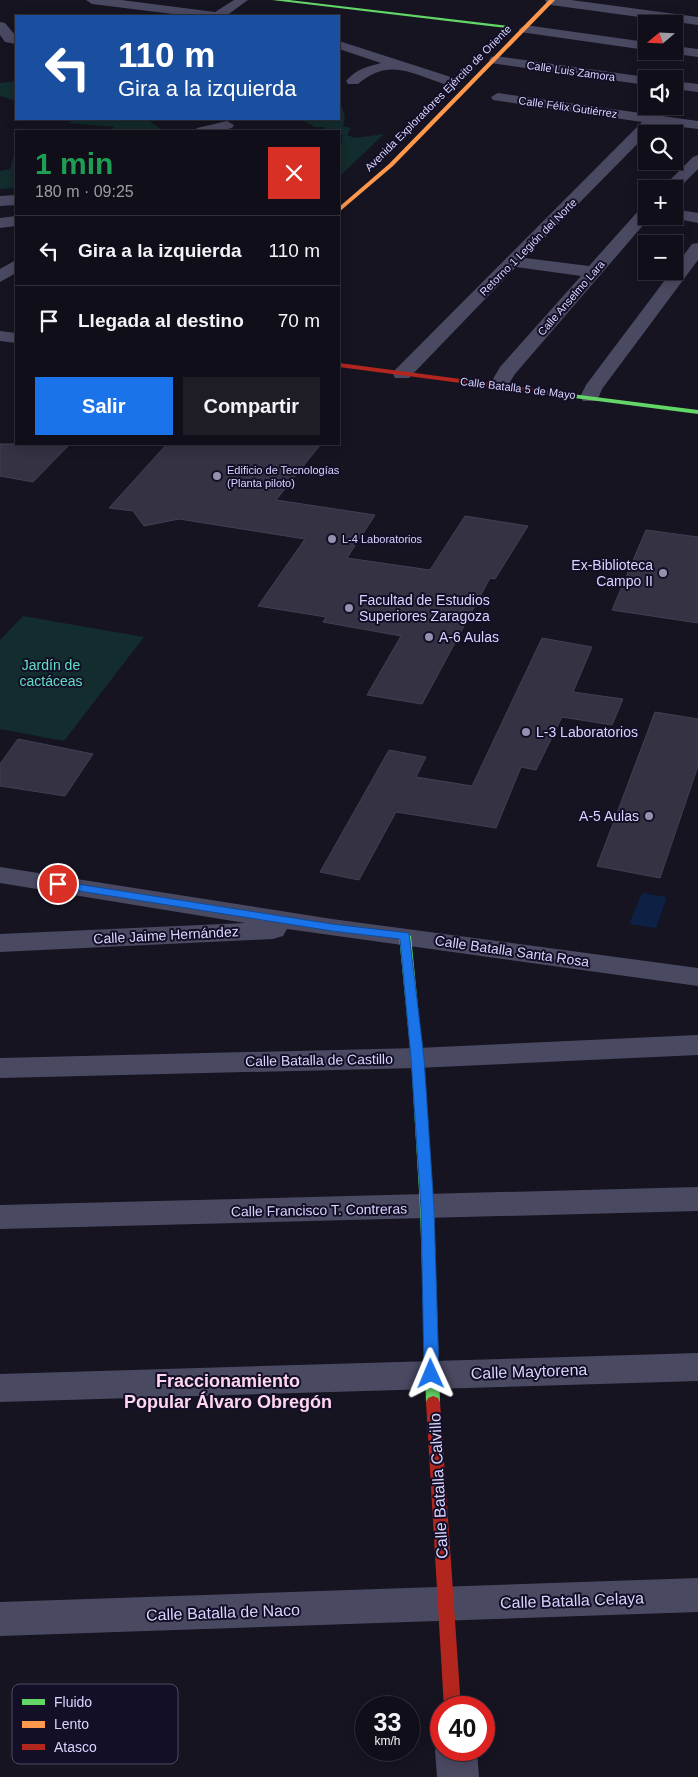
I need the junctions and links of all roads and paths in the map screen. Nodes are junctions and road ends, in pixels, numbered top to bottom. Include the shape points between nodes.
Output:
1 (92, 0) edge
2 (242, 0) edge
3 (275, 0) edge
4 (551, 1) edge
5 (209, 15) edge
6 (219, 15) edge
7 (698, 21) edge
8 (0, 26) edge
9 (525, 29) junction
10 (493, 39) dead end
11 (15, 40) edge
12 (340, 45) edge
13 (638, 45) edge
14 (683, 51) edge
15 (698, 53) edge
16 (496, 60) junction
17 (395, 64) junction
18 (455, 79) joint
19 (638, 80) edge
20 (353, 81) dead end
21 (683, 86) edge
22 (698, 88) edge
23 (441, 93) dead end
24 (498, 98) dead end
25 (653, 119) junction
26 (696, 122) edge
27 (227, 125) dead end
28 (409, 127) dead end
29 (426, 129) junction
30 (206, 130) edge
31 (698, 160) edge
32 (678, 180) edge
33 (15, 200) edge
34 (0, 201) edge
35 (340, 209) edge
36 (683, 216) edge
37 (698, 218) edge
38 (638, 221) edge
39 (0, 222) edge
40 (15, 222) edge
41 (698, 248) edge
42 (513, 262) junction
43 (15, 266) edge
44 (594, 272) junction
45 (0, 277) edge
46 (340, 365) edge
47 (402, 374) junction
48 (498, 386) junction
49 (587, 404) junction
50 (698, 412) edge
51 (0, 875) edge
52 (332, 928) junction
53 (405, 936) junction
54 (0, 942) edge
55 (698, 977) edge
56 (698, 1045) edge
57 (417, 1058) junction
58 (0, 1068) edge
59 (698, 1199) edge
60 (428, 1208) junction
61 (0, 1218) edge
62 (698, 1367) edge
63 (431, 1374) junction
64 (0, 1388) edge
65 (698, 1594) edge
66 (445, 1605) junction
67 (0, 1619) edge
68 (452, 1696) edge
69 (457, 1761) edge
70 (458, 1777) edge

1 - 5 street
2 - 6 street
3 - 10 street, Avenida Exploradores Ejército de Oriente via 509,23
4 - 7 street
4 - 9 street, Avenida Exploradores Ejército de Oriente
8 - 11 street via 10,39
9 - 13 street
9 - 16 street, Avenida Exploradores Ejército de Oriente
12 - 17 street
14 - 15 street
16 - 19 street, Calle Luis Zamora
16 - 29 street, Avenida Exploradores Ejército de Oriente
17 - 18 street
17 - 20 street via 365,71
18 - 23 street, Avenida Exploradores Ejército de Oriente
21 - 22 street
24 - 25 street, Calle Félix Gutiérrez
25 - 26 street, Calle Félix Gutiérrez
25 - 42 street, Retorno 1 Legión del Norte
27 - 30 street
28 - 29 street
29 - 35 street, Avenida Exploradores Ejército de Oriente
31 - 32 street
33 - 34 street
36 - 37 street
38 - 44 street, Calle Anselmo Lara
39 - 40 street
41 - 49 street via 593,389
42 - 44 street
42 - 47 street, Retorno 1 Legión del Norte
43 - 45 street
44 - 48 street, Calle Anselmo Lara via 507,371
46 - 47 street, Calle Batalla 5 de Mayo
47 - 48 street, Calle Batalla 5 de Mayo
48 - 49 street, Calle Batalla 5 de Mayo
49 - 50 street, Calle Batalla 5 de Mayo
51 - 52 street, Calle Batalla Santa Rosa
52 - 53 street, Calle Batalla Santa Rosa
52 - 54 street, Calle Jaime Hernández
53 - 55 street, Calle Batalla Santa Rosa
53 - 57 street, Calle Batalla Calvillo
56 - 57 street, Calle Batalla de Castillo
57 - 58 street, Calle Batalla de Castillo
57 - 60 street, Calle Batalla Calvillo
59 - 60 street, Calle Francisco T. Contreras
60 - 61 street, Calle Francisco T. Contreras
60 - 63 street, Calle Batalla Calvillo
62 - 63 street, Calle Maytorena
63 - 64 street, Calle Maytorena
63 - 66 street, Calle Batalla Calvillo
65 - 66 street, Calle Batalla Celaya
66 - 67 street, Calle Batalla de Naco
66 - 68 street, Calle Batalla Calvillo
69 - 70 street

